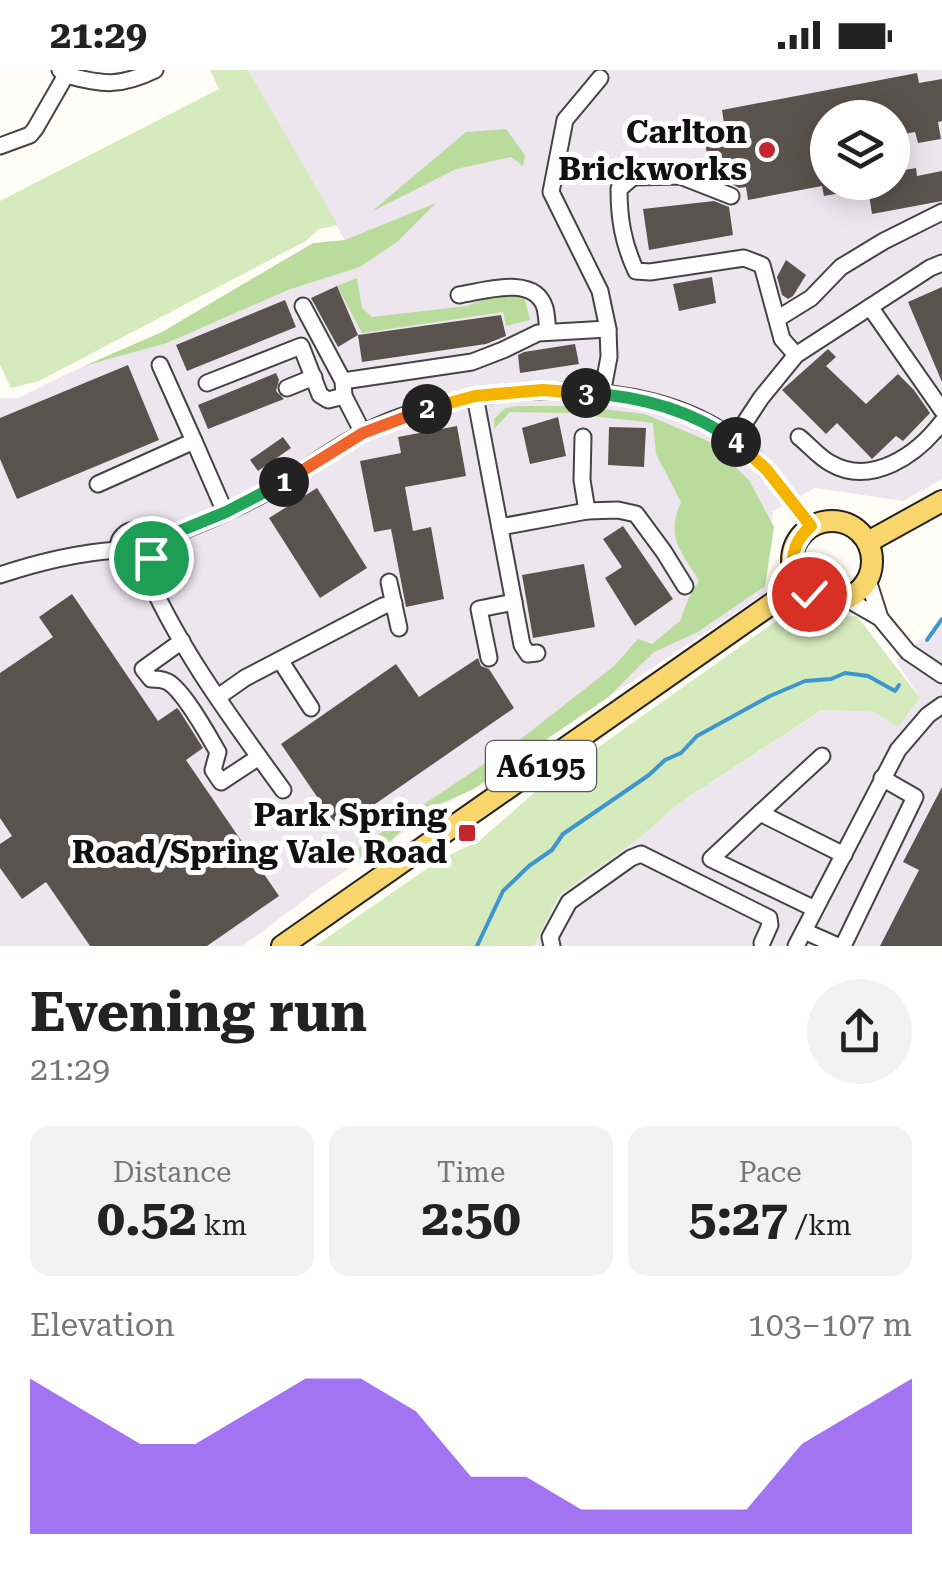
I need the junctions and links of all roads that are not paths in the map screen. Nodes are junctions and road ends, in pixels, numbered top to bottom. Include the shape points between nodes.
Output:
1 (152, 71) edge
2 (63, 73) edge
3 (600, 78) dead end
4 (0, 146) edge
5 (731, 196) dead end
6 (942, 212) edge
7 (942, 263) edge
8 (459, 295) dead end
9 (303, 306) dead end
10 (870, 307) junction
11 (777, 319) junction
12 (608, 328) junction
13 (548, 332) junction
14 (796, 354) junction
15 (160, 365) dead end
16 (314, 377) junction
17 (208, 383) dead end
18 (287, 388) dead end
19 (344, 388) junction
20 (602, 394) junction
21 (475, 396) junction
22 (942, 410) edge
23 (942, 422) edge
24 (363, 433) junction
25 (584, 437) dead end
26 (799, 437) dead end
27 (734, 439) junction
28 (194, 441) junction
29 (98, 484) dead end
30 (942, 500) edge
31 (587, 511) junction
32 (226, 512) junction
33 (811, 526) junction
34 (500, 527) junction
35 (153, 542) junction
36 (868, 542) junction
37 (117, 550) junction
38 (143, 565) junction
39 (0, 575) edge
40 (868, 580) junction
41 (389, 582) dead end
42 (800, 584) junction
43 (685, 586) dead end
44 (847, 599) junction
45 (514, 602) junction
46 (394, 603) junction
47 (880, 618) junction
48 (399, 628) dead end
49 (182, 640) junction
50 (537, 653) dead end
51 (489, 658) dead end
52 (280, 660) junction
53 (942, 675) edge
54 (942, 695) edge
55 (218, 697) junction
56 (942, 705) edge
57 (311, 708) dead end
58 (822, 756) dead end
59 (259, 757) junction
60 (882, 778) junction
61 (283, 790) dead end
62 (760, 813) junction
63 (844, 854) junction
64 (815, 909) junction
65 (800, 938) edge
66 (764, 945) edge
67 (282, 946) edge
68 (552, 946) edge
69 (841, 946) edge

1 - 2 street via 112,84
2 - 4 street via 36,129
3 - 12 street via 565,120 552,192 600,291
5 - 11 street via 680,176 634,177 619,189 626,250 636,271 744,258 762,266
6 - 11 street via 840,266 811,298
7 - 10 street
8 - 13 street via 526,288 545,306
9 - 19 street
10 - 14 street
10 - 22 street
11 - 14 street via 782,339
12 - 13 street
12 - 20 street
13 - 19 street via 472,362
14 - 27 street
15 - 28 street
16 - 17 street via 301,346
16 - 18 street
16 - 19 street via 328,400
19 - 24 street
20 - 21 street
20 - 27 street via 652,402
21 - 24 street
21 - 34 street
23 - 26 street via 904,458 873,472 830,464
24 - 32 street
25 - 31 street
27 - 33 street
28 - 29 street
28 - 32 street
30 - 36 main road
31 - 34 street
31 - 43 street via 636,514
32 - 35 street
33 - 36 main road via 843,522
33 - 42 main road via 793,553
34 - 45 street
35 - 37 street via 132,530
35 - 38 street via 154,553
36 - 40 main road
37 - 38 street via 124,563
37 - 39 street
38 - 49 street
40 - 44 main road
40 - 47 street
41 - 46 street
42 - 44 main road via 821,600
42 - 67 main road, A6195
44 - 47 street
45 - 50 street via 528,654
45 - 51 street via 479,609
46 - 48 street
46 - 52 street
47 - 53 street via 908,652
49 - 55 street
49 - 59 street via 143,669 173,686 203,725 218,752 213,770 221,782
52 - 55 street
52 - 57 street
53 - 54 street
55 - 59 street
56 - 60 street via 898,750
58 - 62 street
59 - 61 street
60 - 63 street
60 - 69 street via 915,797
62 - 63 street
62 - 64 street via 711,859
63 - 64 street
64 - 65 street
65 - 69 street
66 - 68 street via 769,918 640,854 569,902 550,937

